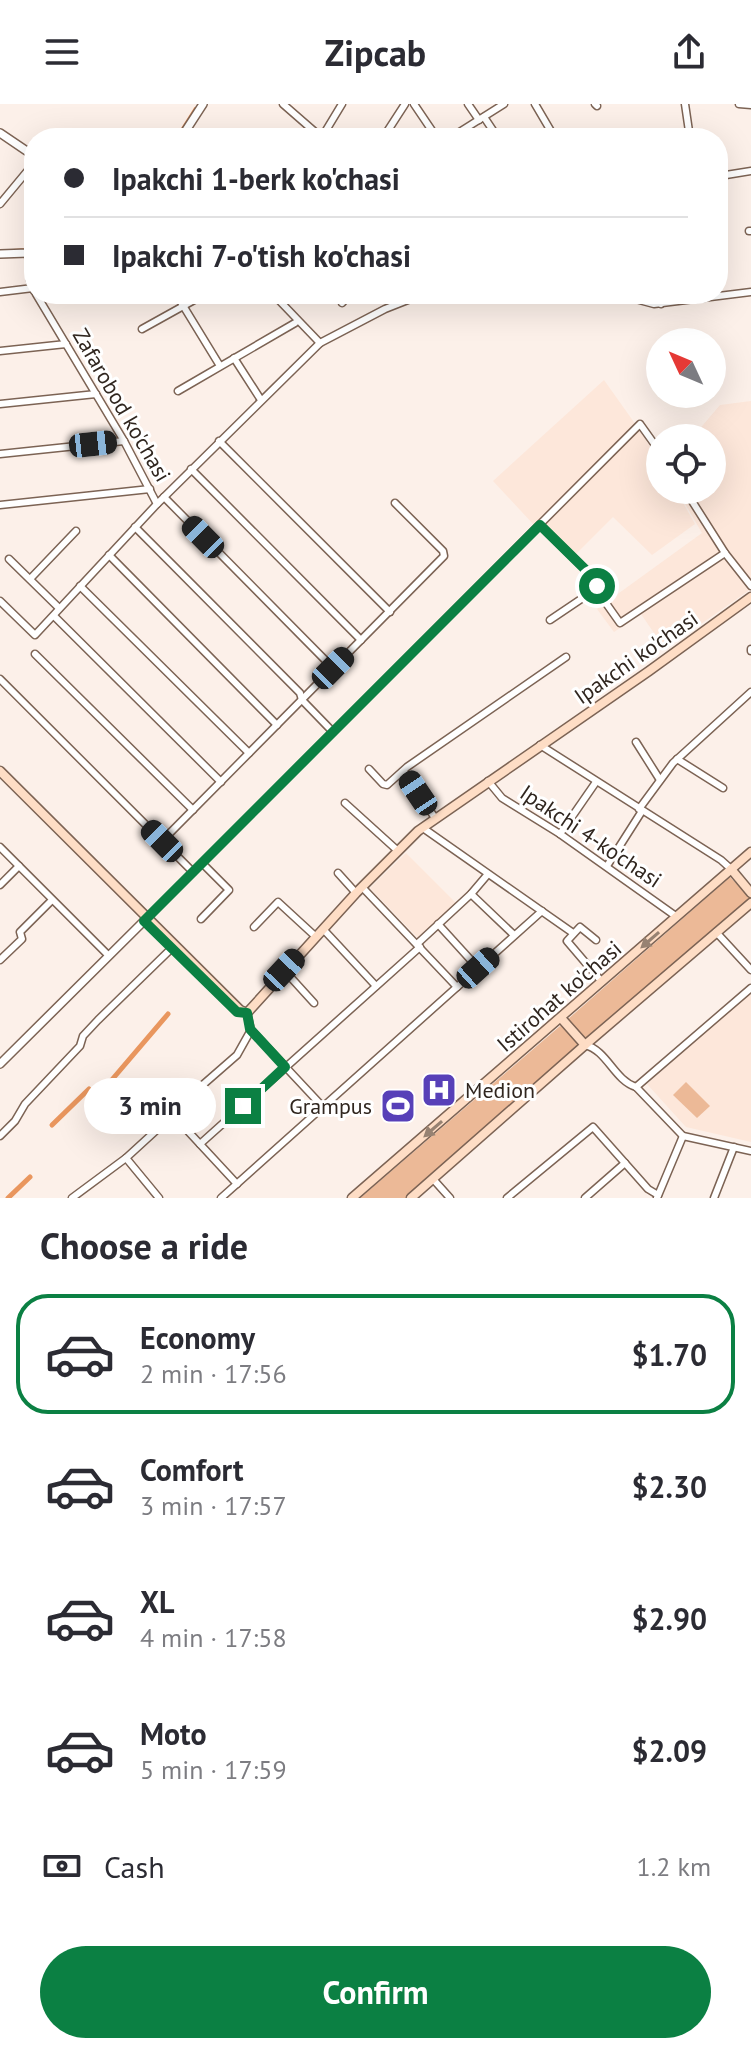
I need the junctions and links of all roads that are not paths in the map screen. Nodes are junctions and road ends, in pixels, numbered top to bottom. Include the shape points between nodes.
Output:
1 (283, 104) edge
2 (342, 104) edge
3 (405, 104) edge
4 (414, 104) edge
5 (468, 104) edge
6 (504, 104) edge
7 (535, 104) edge
8 (685, 104) edge
9 (739, 104) edge
10 (201, 105) edge
11 (751, 105) edge
12 (481, 119) junction
13 (187, 128) edge
14 (311, 128) edge
15 (327, 128) edge
16 (389, 128) edge
17 (430, 128) edge
18 (466, 128) edge
19 (489, 128) edge
20 (549, 128) edge
21 (689, 128) edge
22 (0, 133) edge
23 (24, 149) edge
24 (751, 171) edge
25 (728, 174) edge
26 (24, 175) edge
27 (0, 204) edge
28 (24, 252) edge
29 (0, 254) edge
30 (24, 291) edge
31 (0, 292) edge
32 (751, 292) edge
33 (728, 295) edge
34 (42, 304) edge
35 (188, 304) edge
36 (283, 304) edge
37 (395, 304) edge
38 (184, 306) junction
39 (295, 323) dead end
40 (142, 329) dead end
41 (320, 343) junction
42 (66, 344) junction
43 (0, 351) edge
44 (234, 358) junction
45 (220, 366) junction
46 (178, 391) dead end
47 (96, 394) junction
48 (261, 400) junction
49 (0, 404) edge
50 (646, 432) edge
51 (124, 441) junction
52 (219, 441) junction
53 (0, 454) edge
54 (191, 469) junction
55 (150, 489) junction
56 (164, 497) junction
57 (395, 503) dead end
58 (157, 504) junction
59 (694, 504) edge
60 (0, 505) edge
61 (540, 525) junction
62 (135, 527) junction
63 (76, 531) dead end
64 (725, 553) junction
65 (109, 555) junction
66 (9, 559) dead end
67 (30, 579) junction
68 (80, 586) junction
69 (751, 586) edge
70 (596, 589) junction
71 (0, 601) edge
72 (750, 602) edge
73 (59, 608) junction
74 (390, 612) junction
75 (54, 616) junction
76 (550, 620) dead end
77 (361, 640) junction
78 (35, 654) dead end
79 (566, 657) dead end
80 (333, 668) junction
81 (0, 679) edge
82 (751, 692) edge
83 (302, 700) junction
84 (277, 725) junction
85 (333, 732) junction
86 (636, 742) dead end
87 (540, 745) junction
88 (249, 753) junction
89 (677, 759) junction
90 (369, 769) dead end
91 (0, 771) edge
92 (404, 772) junction
93 (0, 778) edge
94 (660, 780) junction
95 (488, 781) junction
96 (221, 782) junction
97 (596, 782) junction
98 (723, 788) dead end
99 (345, 803) dead end
100 (193, 810) junction
101 (640, 810) junction
102 (435, 818) junction
103 (423, 828) junction
104 (560, 834) junction
105 (162, 841) junction
106 (0, 847) edge
107 (398, 851) junction
108 (751, 852) edge
109 (202, 863) junction
110 (19, 866) junction
111 (607, 866) junction
112 (731, 869) junction
113 (193, 872) junction
114 (338, 873) dead end
115 (488, 874) junction
116 (0, 885) edge
117 (359, 890) junction
118 (751, 893) edge
119 (471, 894) junction
120 (52, 900) junction
121 (751, 903) edge
122 (542, 911) junction
123 (677, 917) junction
124 (201, 919) dead end
125 (145, 920) junction
126 (438, 924) junction
127 (254, 927) dead end
128 (323, 929) junction
129 (716, 932) junction
130 (573, 933) junction
131 (514, 935) junction
132 (315, 936) junction
133 (596, 940) dead end
134 (418, 945) junction
135 (173, 947) junction
136 (108, 955) junction
137 (0, 960) edge
138 (478, 968) junction
139 (284, 970) junction
140 (751, 970) edge
141 (602, 982) junction
142 (376, 986) junction
143 (457, 987) junction
144 (751, 988) edge
145 (314, 1003) dead end
146 (247, 1013) junction
147 (561, 1018) junction
148 (251, 1030) junction
149 (585, 1045) junction
150 (0, 1064) edge
151 (285, 1067) junction
152 (636, 1087) junction
153 (323, 1107) junction
154 (173, 1115) junction
155 (0, 1136) edge
156 (683, 1136) junction
157 (200, 1144) junction
158 (734, 1147) junction
159 (751, 1151) edge
160 (126, 1158) junction
161 (625, 1163) junction
162 (433, 1179) junction
163 (237, 1184) junction
164 (658, 1196) edge
165 (72, 1198) edge
166 (159, 1198) edge
167 (221, 1198) edge
168 (352, 1198) edge
169 (411, 1198) edge
170 (450, 1198) edge
171 (507, 1198) edge
172 (585, 1198) edge
173 (714, 1198) edge

1 - 14 street
2 - 15 street
3 - 16 street
4 - 17 street
5 - 12 street
6 - 12 street
7 - 20 street
8 - 21 street
9 - 11 street
10 - 13 street
12 - 18 street
12 - 19 street
22 - 23 street
24 - 25 street
26 - 27 street
28 - 29 street, Zafarobod ko'chasi
30 - 31 street
32 - 33 street
34 - 42 street, Zafarobod ko'chasi
35 - 38 street
36 - 41 street
37 - 41 street
38 - 40 street
38 - 45 street
39 - 44 street
41 - 48 street
42 - 43 street
42 - 47 street, Zafarobod ko'chasi
44 - 45 street
44 - 48 street
45 - 46 street
47 - 49 street
47 - 51 street, Zafarobod ko'chasi
48 - 52 street
50 - 61 street via 640,424
51 - 53 street
51 - 55 street, Zafarobod ko'chasi
52 - 54 street
52 - 74 street
54 - 56 street
54 - 77 street
55 - 58 street, Zafarobod ko'chasi
55 - 60 street
56 - 58 street
56 - 80 street
57 - 74 street via 445,554
58 - 62 street, Zafarobod ko'chasi
59 - 64 street
61 - 70 street via 595,579
61 - 85 street
62 - 65 street, Zafarobod ko'chasi
62 - 83 street
63 - 67 street
64 - 69 street
64 - 70 street via 622,623
65 - 68 street, Zafarobod ko'chasi
65 - 84 street
66 - 67 street
67 - 73 street
68 - 73 street, Zafarobod ko'chasi
68 - 88 street
70 - 76 street
71 - 75 street, Zafarobod ko'chasi via 35,635
72 - 87 main road, Ipakchi ko'chasi
73 - 75 street, Zafarobod ko'chasi
74 - 77 street
75 - 96 street
77 - 80 street
78 - 100 street
79 - 92 street
80 - 83 street
81 - 105 street
82 - 89 street
83 - 84 street
83 - 85 street
84 - 88 street
85 - 109 street
86 - 94 street
87 - 95 main road, Ipakchi ko'chasi
87 - 97 street
88 - 96 street
89 - 94 street
89 - 98 street
90 - 92 street via 384,785
91 - 125 main road
92 - 102 street
93 - 125 main road
94 - 101 street
95 - 102 main road, Ipakchi ko'chasi
95 - 104 street, Ipakchi 4-ko'chasi via 502,798
96 - 100 street
97 - 101 street
97 - 104 street
99 - 107 street
100 - 105 street
101 - 111 street
101 - 112 street
102 - 103 main road, Ipakchi ko'chasi
103 - 107 main road, Ipakchi ko'chasi
103 - 115 street
104 - 111 street, Ipakchi 4-ko'chasi
105 - 113 street
106 - 110 street
107 - 117 main road, Ipakchi ko'chasi
108 - 112 main road, Istirohat ko'chasi
109 - 113 street
109 - 124 street via 229,890
110 - 116 street
110 - 120 street
111 - 123 street, Ipakchi 4-ko'chasi
112 - 118 main road
112 - 123 main road, Istirohat ko'chasi
113 - 125 street
114 - 117 street
115 - 119 street
115 - 122 street
117 - 128 main road, Ipakchi ko'chasi
117 - 134 street
119 - 126 street
119 - 131 street
120 - 136 street
120 - 137 street
121 - 129 main road
122 - 130 street
122 - 131 street
123 -> 141 main road, Istirohat ko'chasi
125 - 135 main road
125 - 136 street
126 - 134 street
126 - 138 street
127 - 132 street via 278,902
128 - 132 main road, Ipakchi ko'chasi
128 - 142 street
129 - 140 street
129 - 149 main road
130 - 133 street via 580,927
130 - 141 street via 567,941
131 - 138 street
132 - 139 main road, Ipakchi ko'chasi
134 - 142 street
134 - 143 street
135 - 146 main road
135 - 155 street via 83,1036 80,1046
136 - 150 street
138 - 143 street
139 - 145 street
139 - 146 main road, Ipakchi ko'chasi
141 - 147 main road, Istirohat ko'chasi
142 - 151 street
143 - 153 street
144 - 152 street
146 - 148 street
147 - 149 main road
147 -> 168 main road, Istirohat ko'chasi
148 - 151 street
148 - 154 street via 241,1052
149 - 152 street
149 - 162 main road
151 - 153 street
151 - 157 street
152 - 156 street
153 - 163 street
154 - 157 street
154 - 160 street
156 - 158 street
156 - 164 street
157 - 163 street
158 - 159 street
158 - 173 street
160 - 165 street
160 - 166 street
161 - 164 street
161 - 171 street via 590,1128
161 - 172 street
162 - 169 main road
162 - 170 street
163 - 167 street

